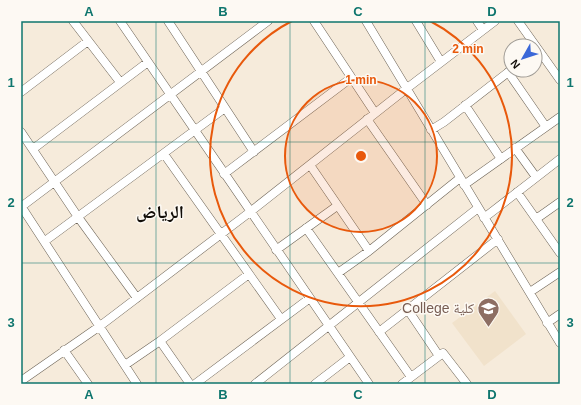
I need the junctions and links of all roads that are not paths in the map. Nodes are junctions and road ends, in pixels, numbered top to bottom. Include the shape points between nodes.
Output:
1 (74, 21) edge
2 (120, 21) edge
3 (168, 21) edge
4 (268, 21) edge
5 (314, 21) edge
6 (366, 21) edge
7 (477, 21) edge
8 (495, 21) edge
9 (518, 21) edge
10 (419, 22) edge
11 (483, 30) junction
12 (529, 38) edge
13 (88, 40) junction
14 (543, 58) edge
15 (148, 62) junction
16 (441, 62) junction
17 (201, 70) junction
18 (503, 76) edge
19 (351, 78) junction
20 (515, 78) edge
21 (560, 80) edge
22 (120, 82) junction
23 (406, 88) junction
24 (21, 92) edge
25 (170, 94) junction
26 (465, 105) junction
27 (225, 108) junction
28 (375, 113) junction
29 (560, 116) edge
30 (367, 119) junction
31 (546, 126) junction
32 (431, 130) junction
33 (194, 131) junction
34 (21, 132) edge
35 (515, 148) junction
36 (33, 149) junction
37 (254, 152) junction
38 (164, 154) junction
39 (501, 158) junction
40 (560, 160) edge
41 (310, 165) junction
42 (224, 174) junction
43 (536, 177) junction
44 (55, 182) junction
45 (462, 182) junction
46 (517, 192) junction
47 (560, 202) edge
48 (427, 205) junction
49 (21, 206) edge
50 (337, 206) junction
51 (478, 208) junction
52 (250, 212) junction
53 (78, 217) junction
54 (484, 218) junction
55 (536, 219) junction
56 (306, 228) junction
57 (221, 234) junction
58 (498, 239) junction
59 (45, 241) junction
60 (276, 250) junction
61 (369, 251) junction
62 (560, 253) edge
63 (560, 272) edge
64 (338, 273) junction
65 (249, 274) junction
66 (530, 292) junction
67 (137, 298) junction
68 (310, 298) junction
69 (359, 303) junction
70 (408, 310) junction
71 (560, 314) edge
72 (281, 320) junction
73 (547, 323) junction
74 (100, 326) junction
75 (329, 326) junction
76 (379, 332) junction
77 (160, 341) junction
78 (560, 343) edge
79 (64, 350) junction
80 (439, 356) junction
81 (350, 357) junction
82 (125, 365) junction
83 (411, 377) junction
84 (21, 381) edge
85 (324, 381) edge
86 (88, 384) edge
87 (137, 384) edge
88 (190, 384) edge
89 (196, 384) edge
90 (255, 384) edge
91 (315, 384) edge
92 (369, 384) edge
93 (402, 384) edge
94 (466, 384) edge

1 - 13 street
2 - 15 street
3 - 17 street
4 - 17 street
5 - 19 street
6 - 23 street
7 - 11 street
8 - 11 street
9 - 12 street
10 - 16 street
11 - 16 street
13 - 22 street
13 - 24 street
14 - 21 street
15 - 22 street
15 - 25 street
16 - 23 street
17 - 25 street
17 - 27 street
18 - 26 street
19 - 28 street
19 - 37 street
20 - 31 street
22 - 36 street
23 - 28 street
23 - 32 street
25 - 33 street
25 - 44 street
26 - 32 street
26 - 39 street
27 - 33 street
27 - 37 street
28 - 30 street
29 - 31 street
30 - 41 street
30 - 48 street
31 - 35 street
32 - 45 street
33 - 38 street
33 - 42 street
34 - 36 street
35 - 39 street
35 - 43 street
36 - 44 street
37 - 42 street
38 - 53 street
38 - 57 street
39 - 45 street
40 - 43 street
41 - 50 street
41 - 52 street
42 - 52 street
43 - 46 street
44 - 49 street
44 - 53 street
45 - 48 street
45 - 51 street
46 - 54 street
46 - 55 street
47 - 55 street
48 - 61 street
49 - 59 street
50 - 56 street
50 - 61 street
51 - 54 street
51 - 69 street
52 - 57 street
52 - 60 street
53 - 59 street
53 - 67 street
54 - 58 street
55 - 62 street
56 - 60 street
56 - 64 street
57 - 65 street
57 - 67 street
58 - 66 street
58 - 70 street
59 - 74 street
60 - 68 street
61 - 64 street
63 - 66 street
64 - 69 street
65 - 72 street
65 - 77 street
66 - 73 street
67 - 74 street
68 - 72 street
68 - 75 street
69 - 75 street
69 - 76 street
70 - 76 street
70 - 80 street
71 - 73 street
72 - 89 street
73 - 78 street
74 - 79 street
74 - 82 street
75 - 81 street
75 - 90 street
76 - 83 street
77 - 82 street
77 - 88 street
79 - 84 street
79 - 86 street
80 - 83 street
80 - 94 street via 443,353
81 - 85 street
81 - 92 street
82 - 87 street
83 - 93 street
85 - 91 street

